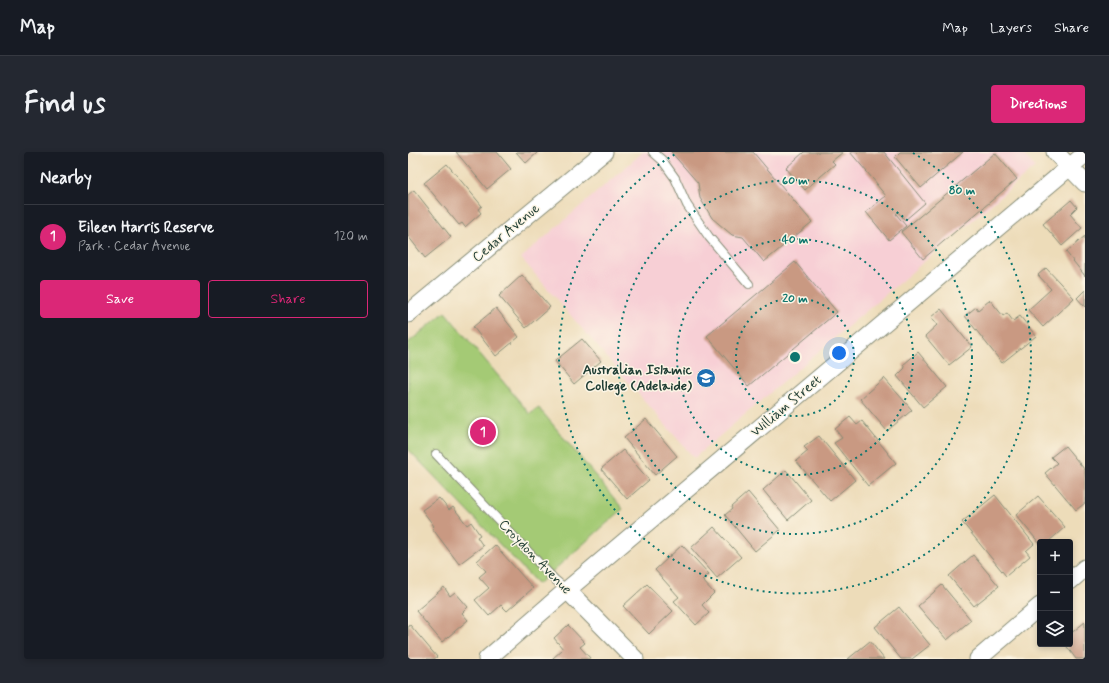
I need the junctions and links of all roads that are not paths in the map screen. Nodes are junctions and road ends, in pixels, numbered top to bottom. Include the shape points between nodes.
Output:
1 (604, 152) edge
2 (653, 152) edge
3 (1055, 152) edge
4 (1085, 154) edge
5 (1070, 167) junction
6 (1085, 183) edge
7 (749, 284) dead end
8 (408, 314) edge
9 (436, 454) dead end
10 (1085, 568) edge
11 (1073, 578) edge
12 (567, 590) junction
13 (1037, 609) edge
14 (487, 659) edge
15 (635, 659) edge
16 (978, 659) edge

1 - 8 street, Cedar Avenue
2 - 7 lane via 675,178 687,206 709,237
3 - 5 street
4 - 5 street, William Street
5 - 6 street
5 - 12 street, William Street
9 - 12 lane, Croydon Avenue
10 - 11 street
12 - 14 street, William Street
12 - 15 street, Croydon Avenue
13 - 16 street

